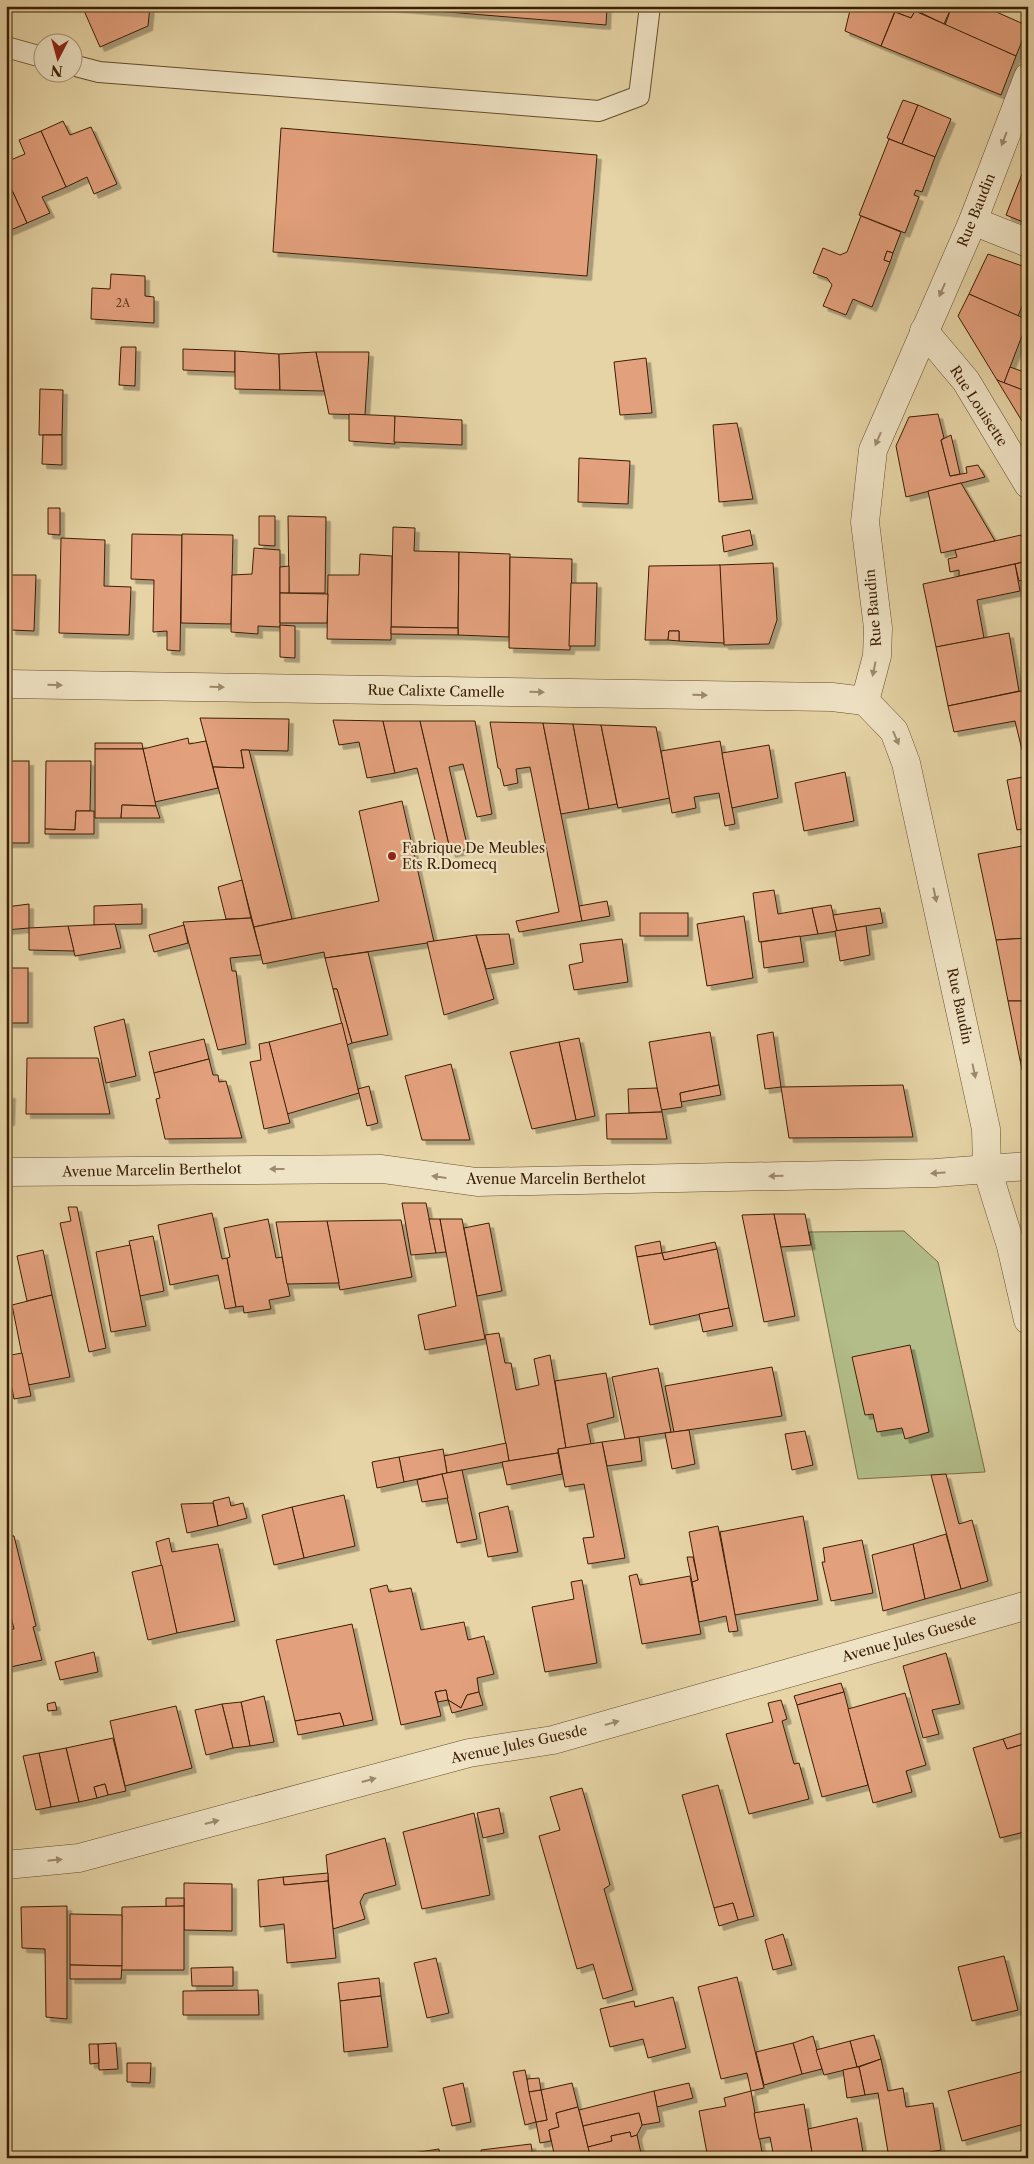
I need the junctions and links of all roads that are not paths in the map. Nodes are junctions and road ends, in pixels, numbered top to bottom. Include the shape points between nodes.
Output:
1 (650, 6) edge
2 (6, 47) edge
3 (32, 54) edge
4 (82, 68) edge
5 (1028, 78) edge
6 (973, 221) junction
7 (1028, 243) edge
8 (924, 331) junction
9 (1028, 484) edge
10 (6, 684) edge
11 (865, 701) junction
12 (1028, 1166) edge
13 (987, 1169) junction
14 (6, 1172) edge
15 (1028, 1320) edge
16 (1028, 1606) edge
17 (6, 1865) edge

1 - 4 lane via 639,96 599,111 99,72
2 - 3 lane
5 -> 6 street, Rue Baudin
6 - 7 street
6 -> 8 street, Rue Baudin
8 - 9 street, Rue Louisette via 966,381
8 -> 11 street, Rue Baudin via 873,450 865,522 877,656
10 -> 11 street, Rue Calixte Camelle via 822,697
11 -> 13 street, Rue Baudin via 894,731 906,763 986,1129
12 - 13 street, Avenue Marcelin Berthelot
13 -> 14 street, Avenue Marcelin Berthelot via 477,1182 382,1169
13 - 15 street, Rue Baudin via 1012,1246
17 -> 16 street, Avenue Jules Guesde via 79,1858 469,1753 553,1740

